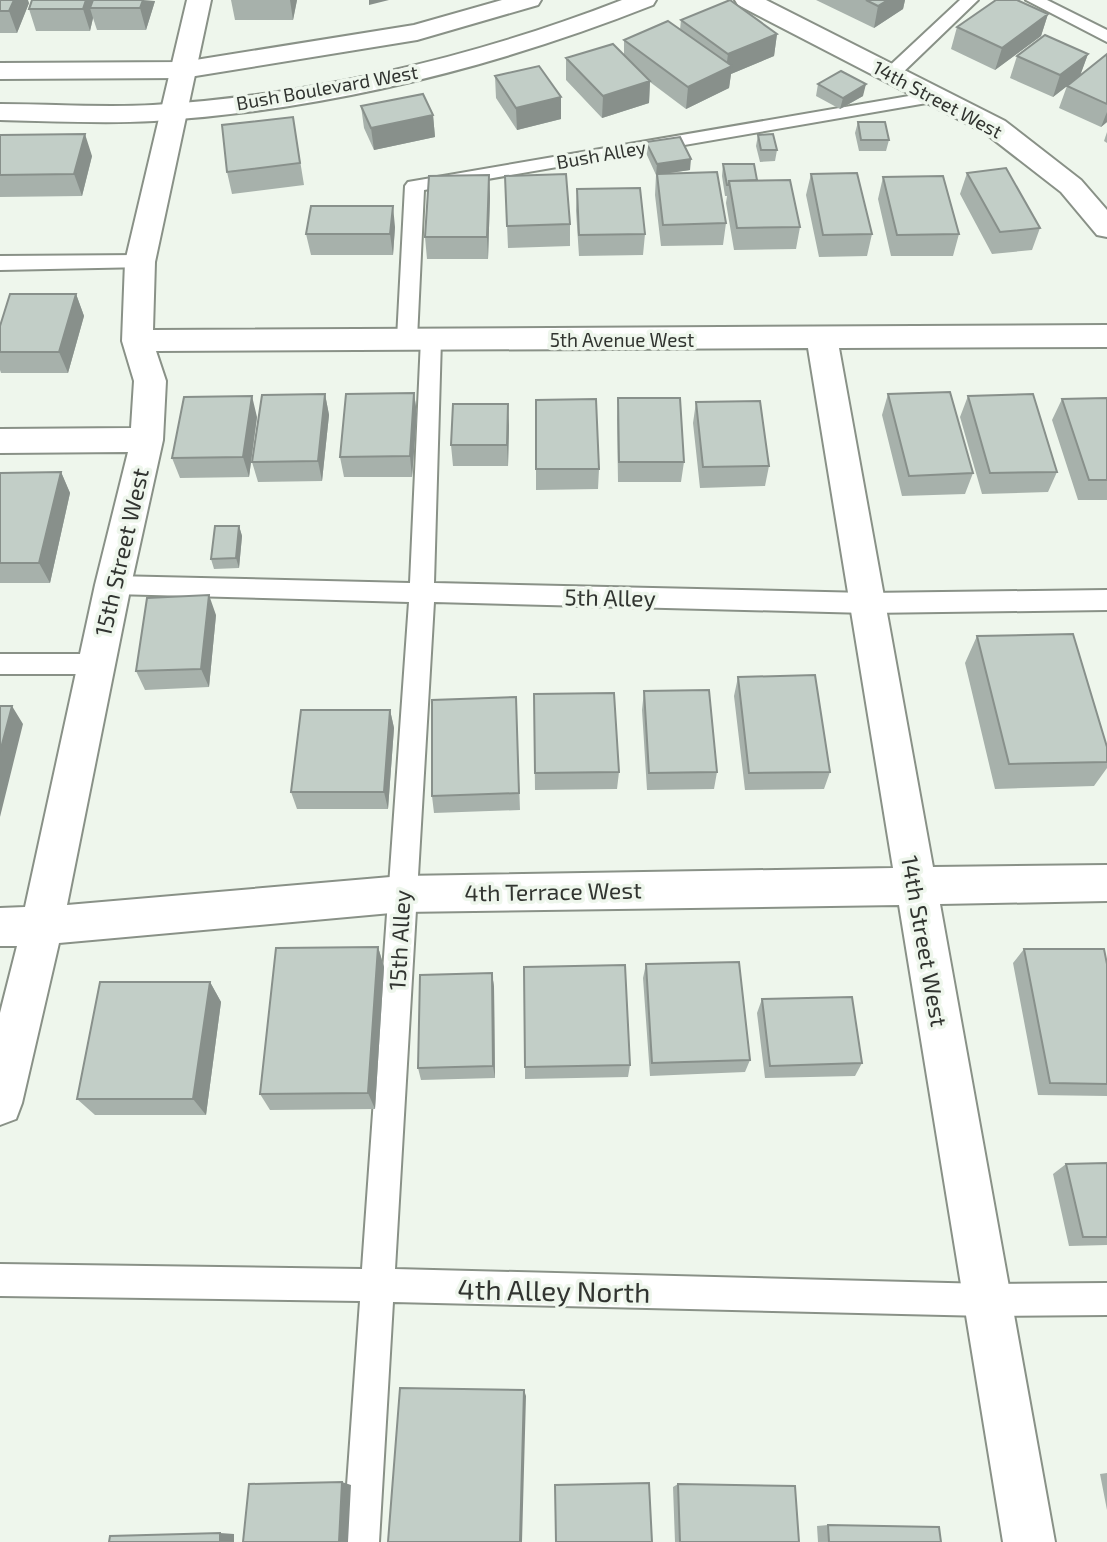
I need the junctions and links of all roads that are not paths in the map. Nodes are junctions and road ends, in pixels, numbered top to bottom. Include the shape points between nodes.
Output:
1 (199, 0) edge
2 (529, 0) edge
3 (644, 0) edge
4 (747, 0) edge
5 (970, 0) edge
6 (1034, 0) edge
7 (1107, 37) edge
8 (183, 70) junction
9 (0, 71) edge
10 (891, 74) junction
11 (938, 96) junction
12 (173, 111) junction
13 (0, 112) edge
14 (1107, 228) edge
15 (140, 262) junction
16 (0, 263) edge
17 (1107, 336) edge
18 (419, 339) junction
19 (822, 339) junction
20 (137, 341) junction
21 (147, 440) junction
22 (0, 441) edge
23 (113, 585) junction
24 (422, 593) junction
25 (1107, 600) edge
26 (867, 603) junction
27 (0, 664) edge
28 (96, 664) junction
29 (1107, 883) edge
30 (916, 885) junction
31 (402, 894) junction
32 (42, 926) junction
33 (0, 927) edge
34 (0, 1103) edge
35 (0, 1280) edge
36 (379, 1285) junction
37 (1107, 1298) edge
38 (987, 1300) junction
39 (361, 1542) edge
40 (1029, 1542) edge

1 - 8 street, 15th Street West
2 - 8 street, Bush Boulevard West via 417,32
3 - 12 street, Bush Boulevard West via 591,22 463,61 321,92
4 - 10 street, 14th Street West
5 - 10 lane
6 - 7 lane
8 - 9 street, Bush Boulevard West
8 - 12 street, 15th Street West
10 - 11 street, 14th Street West
11 - 14 street, 14th Street West via 995,127 1071,186
11 - 18 lane, Bush Alley via 415,186
12 - 13 street, Bush Boulevard West
12 - 15 street, 15th Street West
15 - 16 lane
15 - 20 street, 15th Street West
17 - 19 street, 5th Avenue West
18 - 19 street, 5th Avenue West
18 - 20 street, 5th Avenue West
18 - 24 lane, 15th Alley
19 - 26 street, 14th Street West
20 - 21 street, 15th Street West via 150,381
21 - 22 street
21 - 23 street, 15th Street West
23 - 24 lane, 5th Alley
23 - 28 street, 15th Street West
24 - 26 lane, 5th Alley
24 - 31 lane, 15th Alley
25 - 26 lane, 5th Alley
26 - 30 street, 14th Street West
27 - 28 lane
28 - 32 street, 15th Street West
29 - 30 street, 4th Terrace West
30 - 31 street, 4th Terrace West
30 - 38 street, 14th Street West
31 - 32 street, 4th Terrace West
31 - 36 lane, 15th Alley
32 - 33 street, 4th Terrace West
32 - 34 street, 15th Street West
35 - 36 lane, 4th Alley North
36 - 38 lane, 4th Alley North
36 - 39 lane, 15th Alley
37 - 38 lane, 4th Alley North
38 - 40 street, 14th Street West

